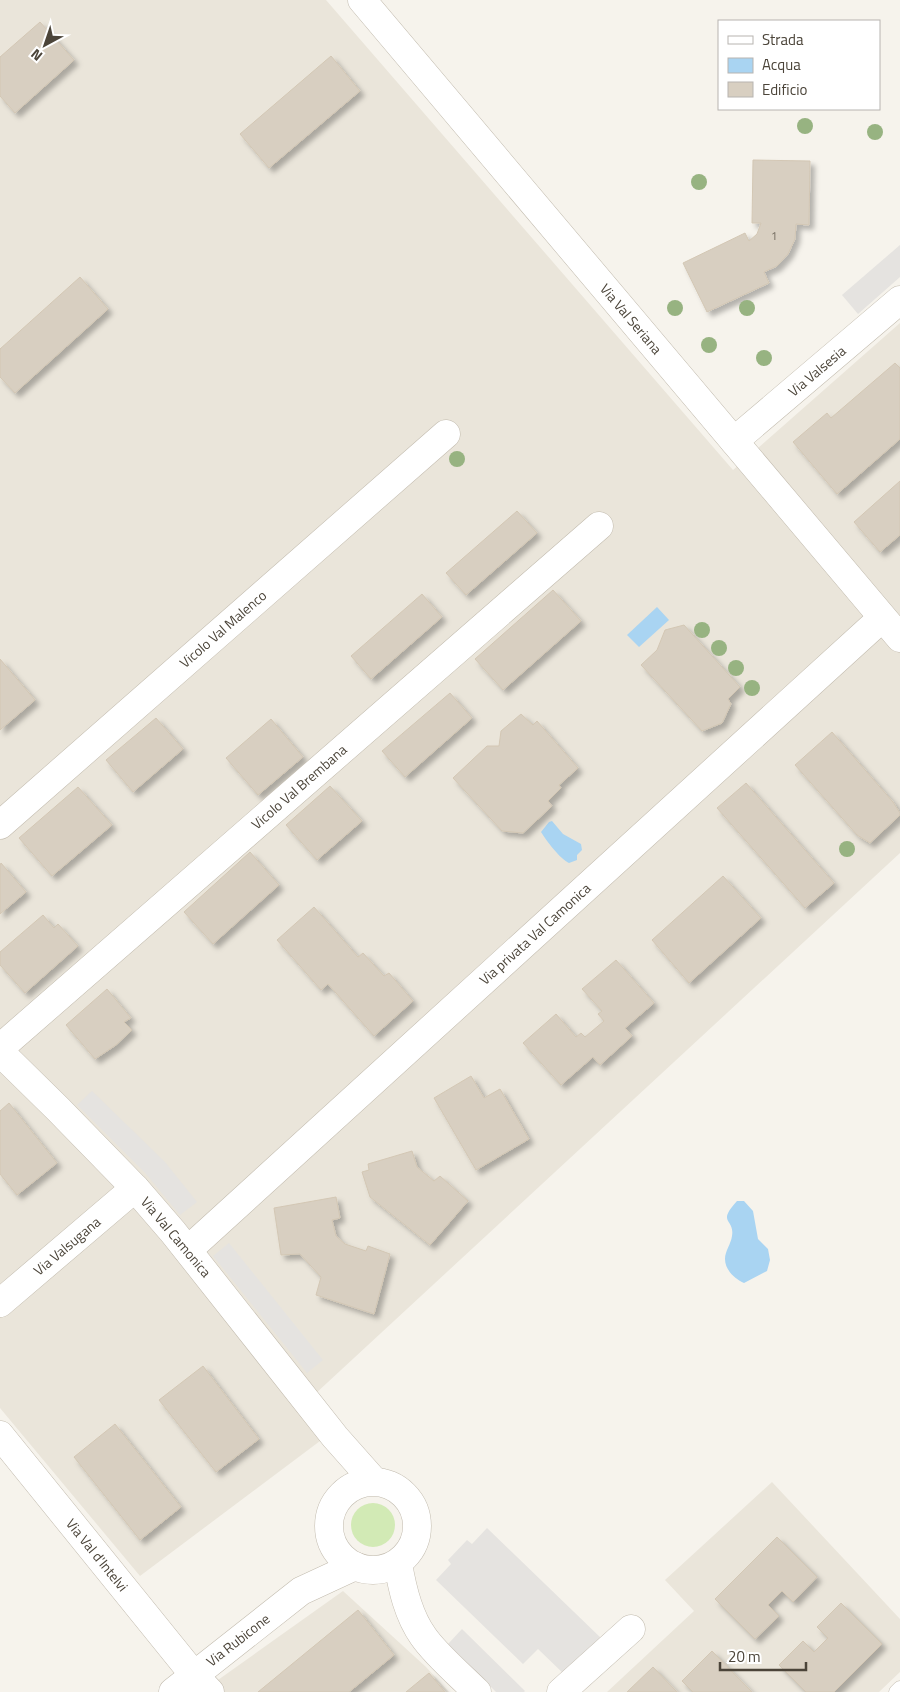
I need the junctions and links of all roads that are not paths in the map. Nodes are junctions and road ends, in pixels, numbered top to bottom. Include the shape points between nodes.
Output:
1 (362, 0) edge
2 (900, 300) edge
3 (446, 434) dead end
4 (734, 442) junction
5 (599, 526) dead end
6 (882, 618) junction
7 (900, 638) edge
8 (0, 825) edge
9 (0, 1048) edge
10 (0, 1052) edge
11 (135, 1188) junction
12 (188, 1250) junction
13 (0, 1303) edge
14 (0, 1435) edge
15 (335, 1437) junction
16 (374, 1481) junction
17 (345, 1491) junction
18 (333, 1545) junction
19 (398, 1563) junction
20 (360, 1568) junction
21 (301, 1590) junction
22 (408, 1609) junction
23 (631, 1630) dead end
24 (192, 1686) edge
25 (900, 1688) edge
26 (477, 1692) edge
27 (561, 1692) edge
28 (896, 1692) edge

1 - 4 street, Via Val Seriana
2 - 4 street, Via Valsesia
3 - 8 street, Vicolo Val Malenco
4 - 6 street, Via Val Seriana
5 - 9 street, Vicolo Val Brembana
6 - 7 street, Via Val Seriana
6 - 12 street, Via privata Val Camonica
10 - 11 street, Via Val Camonica
11 - 12 street, Via Val Camonica
11 - 13 street, Via Valsugana
12 - 15 street, Via Val Camonica
14 - 24 street, Via Val d'Intelvi
15 - 16 street, Via Val Camonica
15 - 17 street, Via Val Camonica via 343,1456
16 - 17 street
16 - 19 street via 388,1483 400,1490 417,1513 416,1541
17 - 18 street via 337,1500 329,1522
18 - 20 street via 346,1561
18 - 21 street, Via Rubicone
19 - 20 street via 388,1568
19 - 22 street
20 - 21 street, Via Rubicone
20 - 22 street via 388,1588
21 - 24 street, Via Rubicone
22 - 26 street via 423,1637
23 - 27 street
25 - 28 lane

